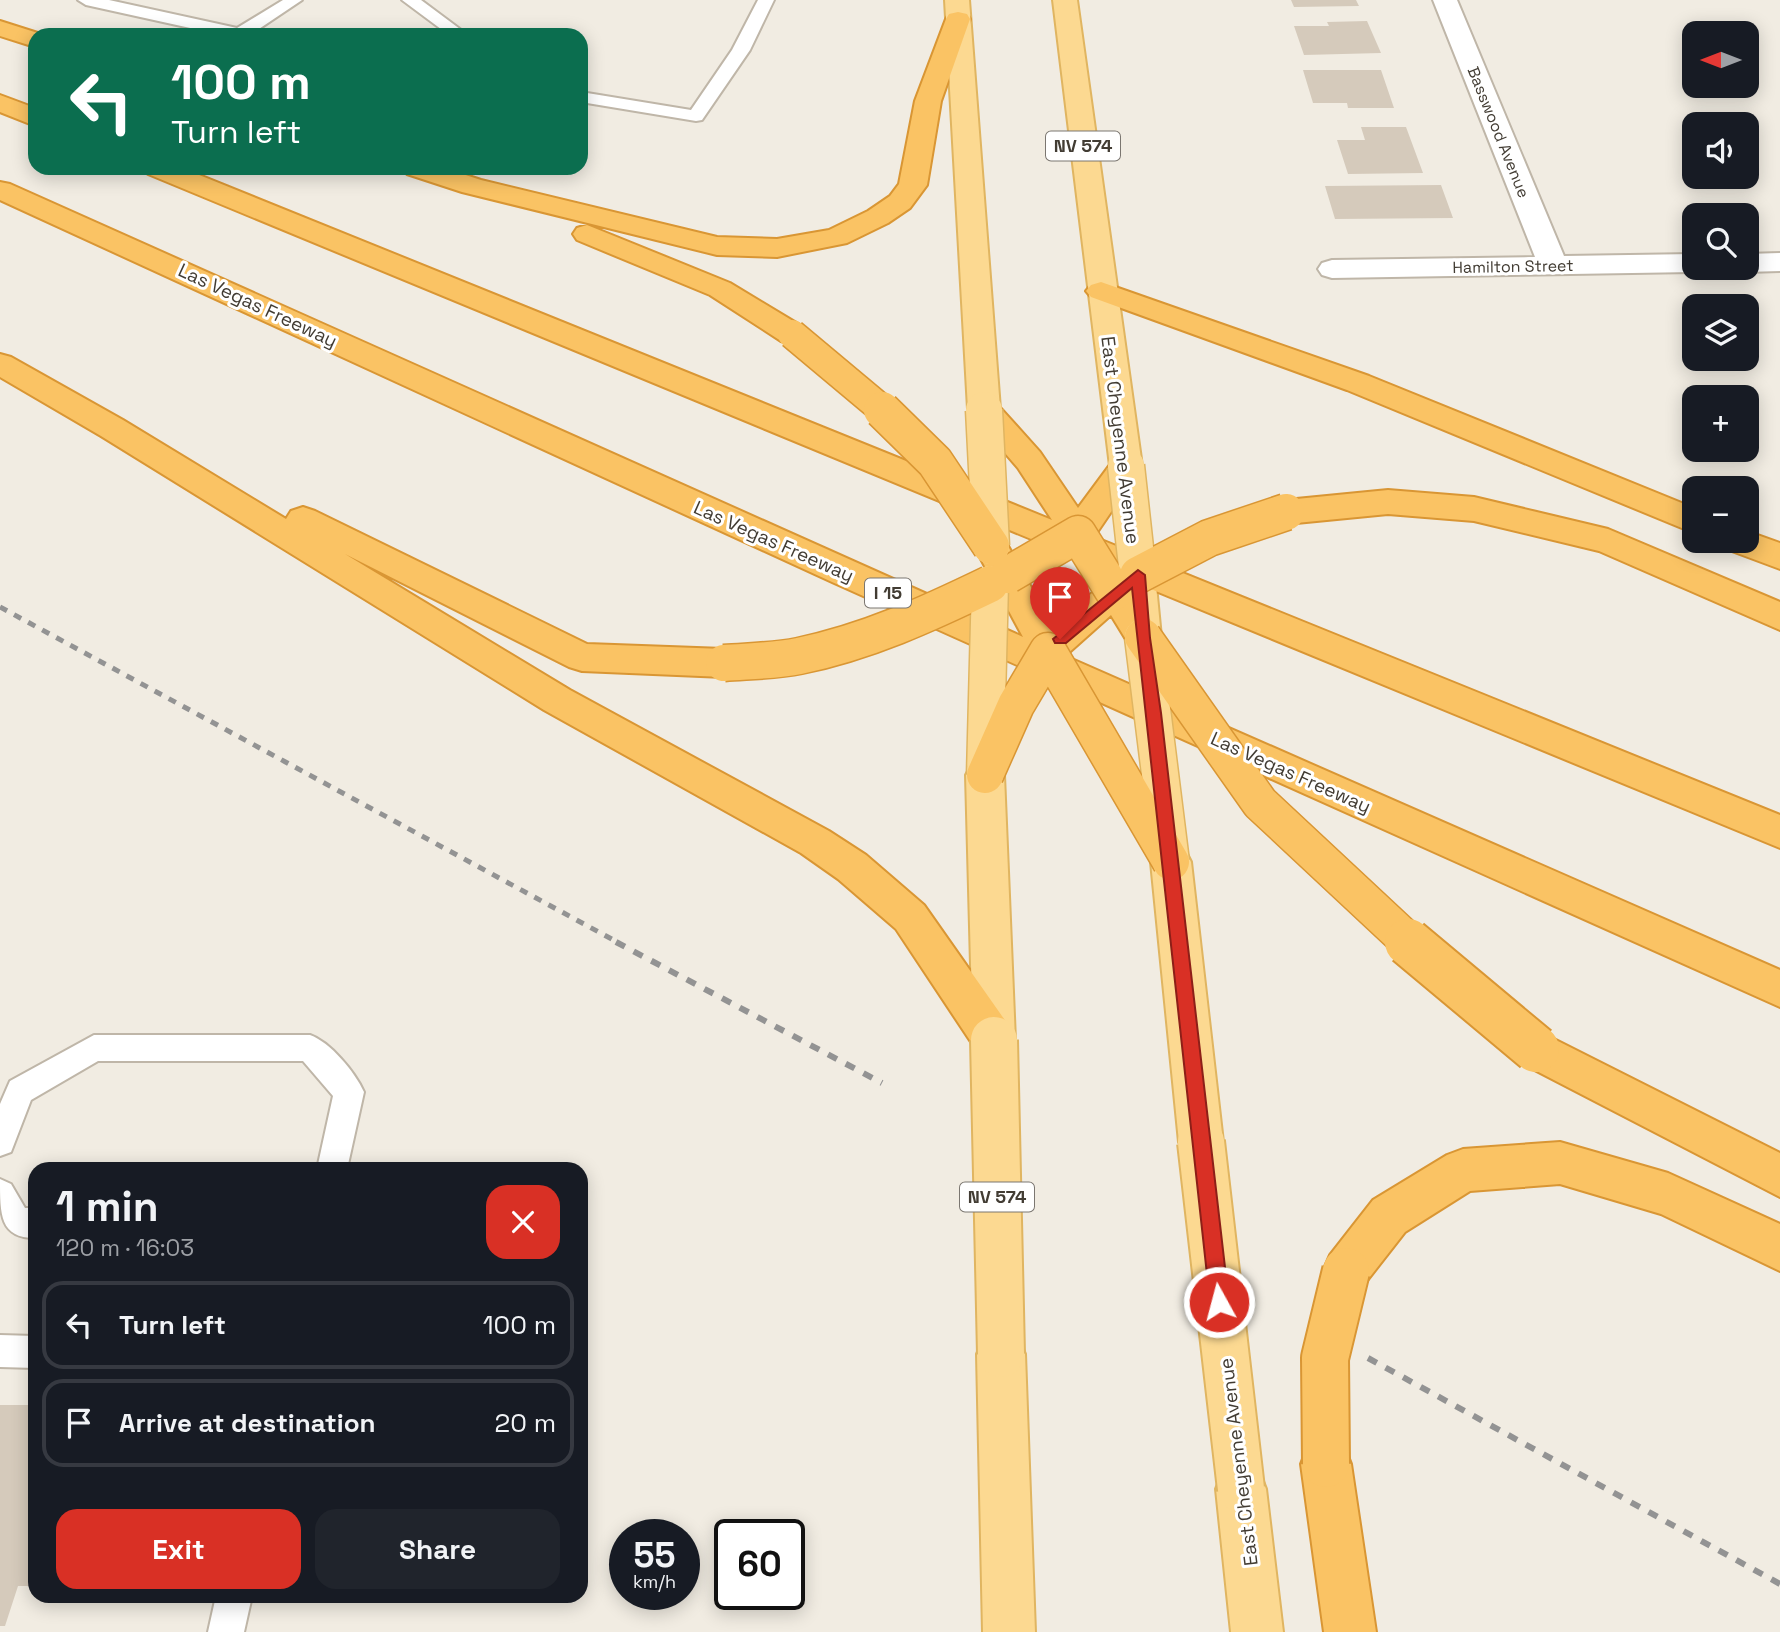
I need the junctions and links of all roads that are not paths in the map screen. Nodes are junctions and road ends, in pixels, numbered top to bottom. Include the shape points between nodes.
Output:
1 (86, 0) edge
2 (294, 0) edge
3 (410, 0) edge
4 (766, 0) edge
5 (1065, 0) edge
6 (1445, 0) edge
7 (175, 5) dead end
8 (958, 10) edge
9 (158, 16) junction
10 (0, 28) edge
11 (213, 28) edge
12 (250, 28) edge
13 (450, 28) edge
14 (28, 38) edge
15 (588, 98) edge
16 (0, 103) edge
17 (28, 115) edge
18 (175, 175) edge
19 (438, 175) edge
20 (472, 186) junction
21 (0, 190) edge
22 (1780, 262) edge
23 (1682, 263) edge
24 (1759, 263) edge
25 (1553, 265) junction
26 (1332, 269) dead end
27 (1101, 291) junction
28 (0, 364) edge
29 (984, 409) junction
30 (112, 428) junction
31 (1126, 466) junction
32 (1682, 516) edge
33 (1077, 534) junction
34 (1759, 548) edge
35 (1780, 557) edge
36 (996, 568) junction
37 (1126, 584) junction
38 (1780, 617) edge
39 (1143, 638) junction
40 (1048, 651) junction
41 (985, 775) junction
42 (1780, 832) edge
43 (1171, 862) junction
44 (1780, 989) edge
45 (993, 1040) junction
46 (0, 1142) edge
47 (334, 1162) edge
48 (1780, 1176) edge
49 (0, 1194) edge
50 (28, 1223) edge
51 (1780, 1248) edge
52 (0, 1351) edge
53 (28, 1352) edge
54 (232, 1603) edge
55 (226, 1632) edge
56 (1009, 1632) edge
57 (1257, 1632) edge
58 (1350, 1632) edge

1 - 9 lane
2 - 12 lane
3 - 13 lane
4 - 15 lane via 741,50 696,116
5 - 27 main road, East Cheyenne Avenue / NV 574
6 - 25 street, Basswood Avenue
7 - 9 lane
8 - 20 highway via 928,101 913,185 900,202 837,237 777,248 717,246
8 - 29 main road, NV 574
9 - 11 lane
10 - 14 highway
16 - 17 highway
18 - 42 highway
19 - 20 highway
20 - 36 highway, bridge via 720,289 792,334 885,412 935,463
21 - 44 highway, Las Vegas Freeway / I 15 via 844,573
22 - 24 street
23 - 25 street, Hamilton Street
25 - 26 street, Hamilton Street
27 - 31 main road, East Cheyenne Avenue / NV 574
27 - 32 highway via 1358,383
28 - 30 highway
29 - 33 highway via 1029,460
29 - 36 main road, NV 574, bridge
30 - 36 highway, bridge via 582,657 724,663 797,657 905,625
30 - 45 highway via 557,700 815,842 852,867 911,917
31 - 33 highway
31 - 37 main road, East Cheyenne Avenue / NV 574, bridge
33 - 36 highway, bridge
33 - 37 highway, bridge
34 - 35 highway
36 - 40 highway
36 - 41 main road, NV 574, bridge
37 - 38 highway, bridge via 1175,552 1232,527 1286,512 1388,502 1474,509 1608,541
37 - 39 highway
37 - 40 highway
39 - 43 main road, East Cheyenne Avenue, bridge
39 - 48 highway, bridge via 1260,803 1399,935 1536,1049
40 - 41 highway, bridge via 1016,705
40 - 43 highway, bridge
41 - 45 main road, NV 574
43 - 57 main road, East Cheyenne Avenue, bridge
45 - 56 main road, NV 574, bridge
46 - 47 lane via 20,1091 94,1048 310,1048 349,1092
49 - 50 lane via 17,1223
51 - 58 highway, bridge via 1668,1195 1560,1163 1463,1170 1389,1216 1346,1271 1325,1357 1326,1464
52 - 53 lane
54 - 55 lane

